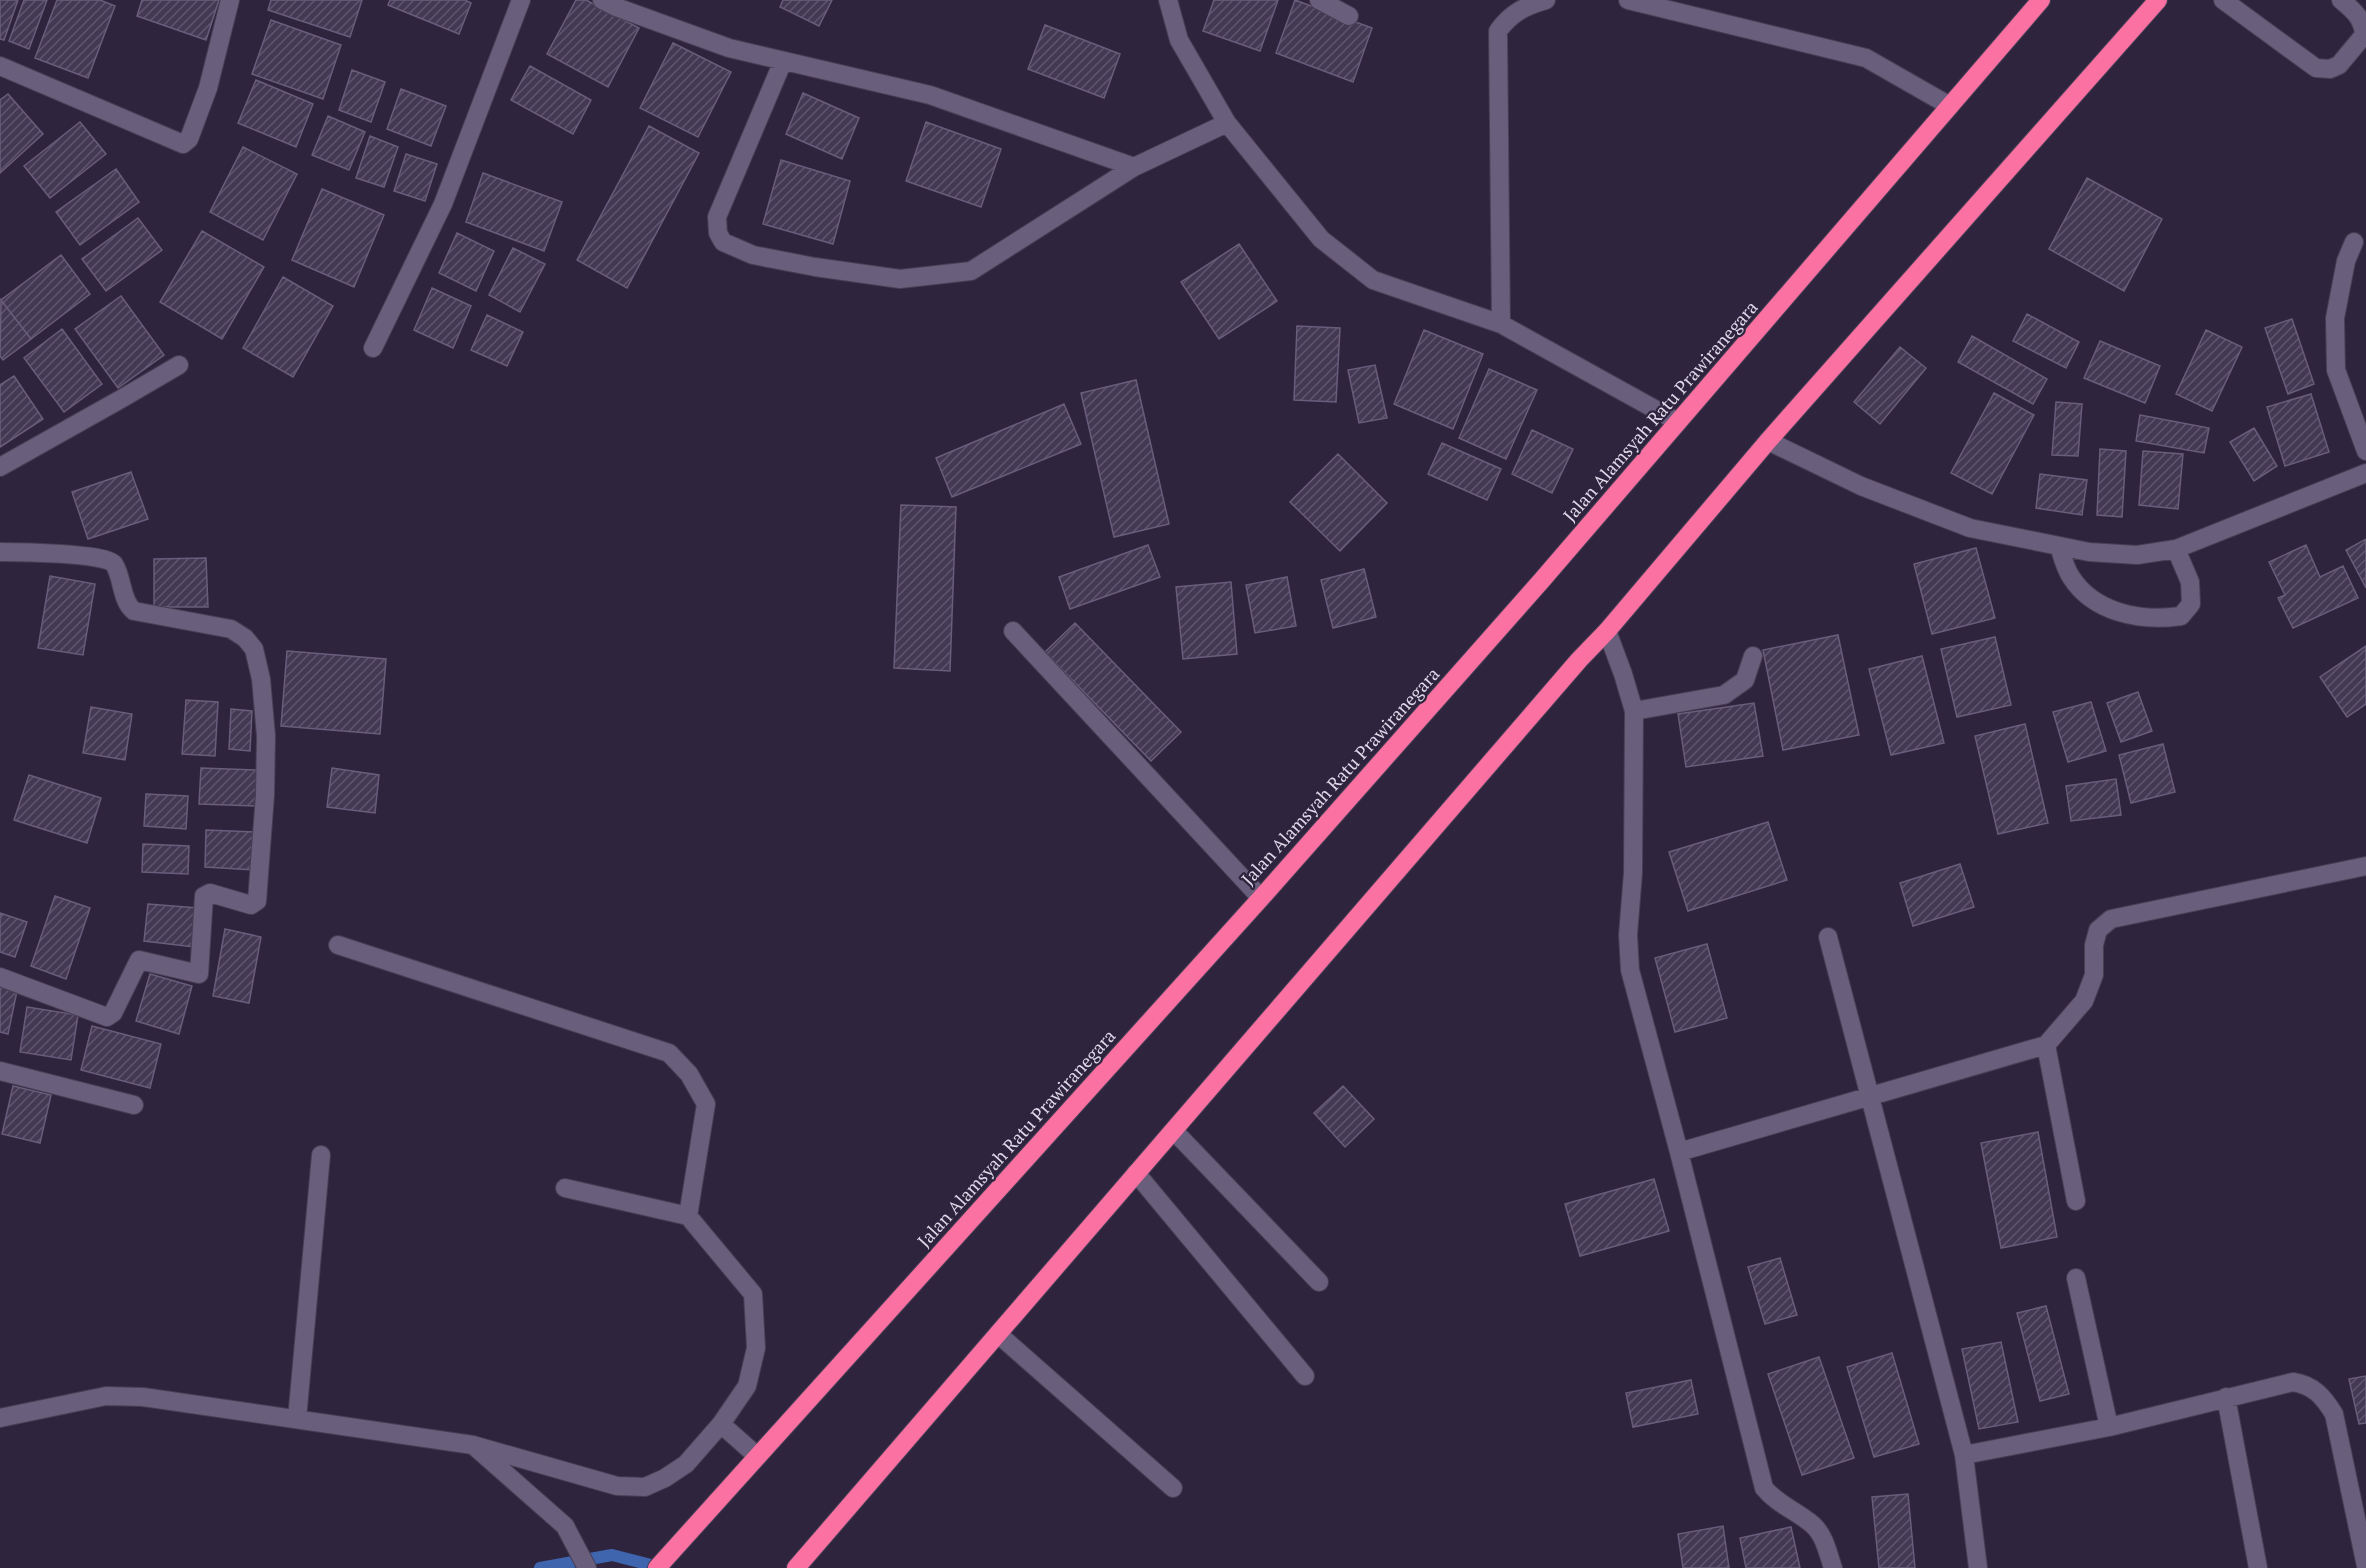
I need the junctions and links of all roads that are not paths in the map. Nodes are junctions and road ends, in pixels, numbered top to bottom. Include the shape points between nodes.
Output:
1 (230, 0) edge
2 (520, 0) edge
3 (602, 0) edge
4 (1168, 0) edge
5 (1319, 0) edge
6 (1546, 0) edge
7 (1628, 0) edge
8 (2041, 0) edge
9 (2158, 0) edge
10 (2223, 0) edge
11 (2340, 0) edge
12 (1349, 16) dead end
13 (783, 61) junction
14 (0, 66) edge
15 (1950, 106) junction
16 (1227, 123) junction
17 (1134, 167) junction
18 (2354, 242) dead end
19 (1501, 324) junction
20 (373, 348) dead end
21 (178, 364) dead end
22 (1678, 422) junction
23 (1768, 441) junction
24 (2366, 451) edge
25 (0, 467) edge
26 (2366, 473) edge
27 (2059, 546) junction
28 (2176, 549) junction
29 (0, 552) edge
30 (1013, 631) dead end
31 (1607, 631) junction
32 (1753, 656) dead end
33 (1634, 711) junction
34 (2366, 866) edge
35 (1261, 898) junction
36 (1828, 937) dead end
37 (338, 945) dead end
38 (0, 978) edge
39 (2046, 1045) junction
40 (0, 1071) edge
41 (1869, 1096) junction
42 (134, 1106) dead end
43 (1174, 1131) junction
44 (1679, 1152) junction
45 (321, 1155) dead end
46 (1136, 1173) junction
47 (565, 1188) dead end
48 (2076, 1201) dead end
49 (688, 1216) junction
50 (2076, 1278) dead end
51 (1319, 1282) dead end
52 (998, 1334) junction
53 (1305, 1376) dead end
54 (2226, 1397) junction
55 (0, 1418) edge
56 (297, 1419) junction
57 (721, 1424) junction
58 (2109, 1427) junction
59 (473, 1445) junction
60 (757, 1455) junction
61 (1964, 1455) junction
62 (1173, 1488) dead end
63 (2366, 1566) edge
64 (588, 1568) edge
65 (657, 1568) edge
66 (796, 1568) edge
67 (1833, 1568) edge
68 (1978, 1568) edge
69 (2258, 1568) edge

1 - 14 street via 208,88 189,139 183,144
2 - 20 street via 442,204
3 - 13 street via 729,48
4 - 16 street via 1179,40
5 - 12 street
6 - 19 street via 1525,6 1507,18 1498,31
7 - 15 street via 1866,58
8 - 15 highway, Jalan Alamsyah Ratu Prawiranegara
9 - 23 highway
10 - 11 street via 2316,68 2330,69 2339,65 2364,35 2356,13
13 - 17 street via 930,95
13 - 17 street via 717,217 723,242 753,255 900,279 970,271
15 - 22 highway, Jalan Alamsyah Ratu Prawiranegara
16 - 17 street
16 - 19 street via 1321,239 1373,280
18 - 24 street via 2346,261 2335,318 2336,370
19 - 22 street
21 - 25 street
22 - 35 highway, Jalan Alamsyah Ratu Prawiranegara
23 - 27 street via 1861,486 1970,528
23 - 31 highway
26 - 28 street
27 - 28 street via 2137,555
27 - 28 street via 2070,575 2084,594 2121,614 2162,619 2181,616 2191,604 2190,582
29 - 38 street via 108,559 116,567 127,602 134,611 231,629 245,638 254,649 261,679 266,736 266,795 257,901 251,905 210,893 204,896 199,974 139,960 113,1013 107,1017
30 - 35 street
31 - 33 street
31 - 43 highway
32 - 33 street via 1745,680 1724,695
33 - 44 street via 1630,970
34 - 39 street via 2111,919 2098,930 2094,975 2085,1001
35 - 60 highway, Jalan Alamsyah Ratu Prawiranegara
36 - 41 street
37 - 49 street via 669,1053 689,1074 706,1104
39 - 41 street
39 - 48 street
40 - 42 street
41 - 44 street
41 - 61 street
43 - 46 highway
43 - 51 street
44 - 67 street via 1764,1488 1774,1500 1815,1526
45 - 56 street
46 - 52 highway
46 - 53 street
47 - 49 street
49 - 57 street via 753,1294 756,1348 747,1386
50 - 58 street
52 - 62 street
52 - 66 highway
54 - 58 street
54 - 63 street via 2293,1382 2307,1384 2326,1400 2334,1414
54 - 69 street
55 - 56 street via 106,1396 143,1397
56 - 59 street
57 - 59 street via 686,1464 645,1487 617,1486
57 - 60 street
58 - 61 street
59 - 64 street via 565,1526
60 - 65 highway, Jalan Alamsyah Ratu Prawiranegara
61 - 68 street

